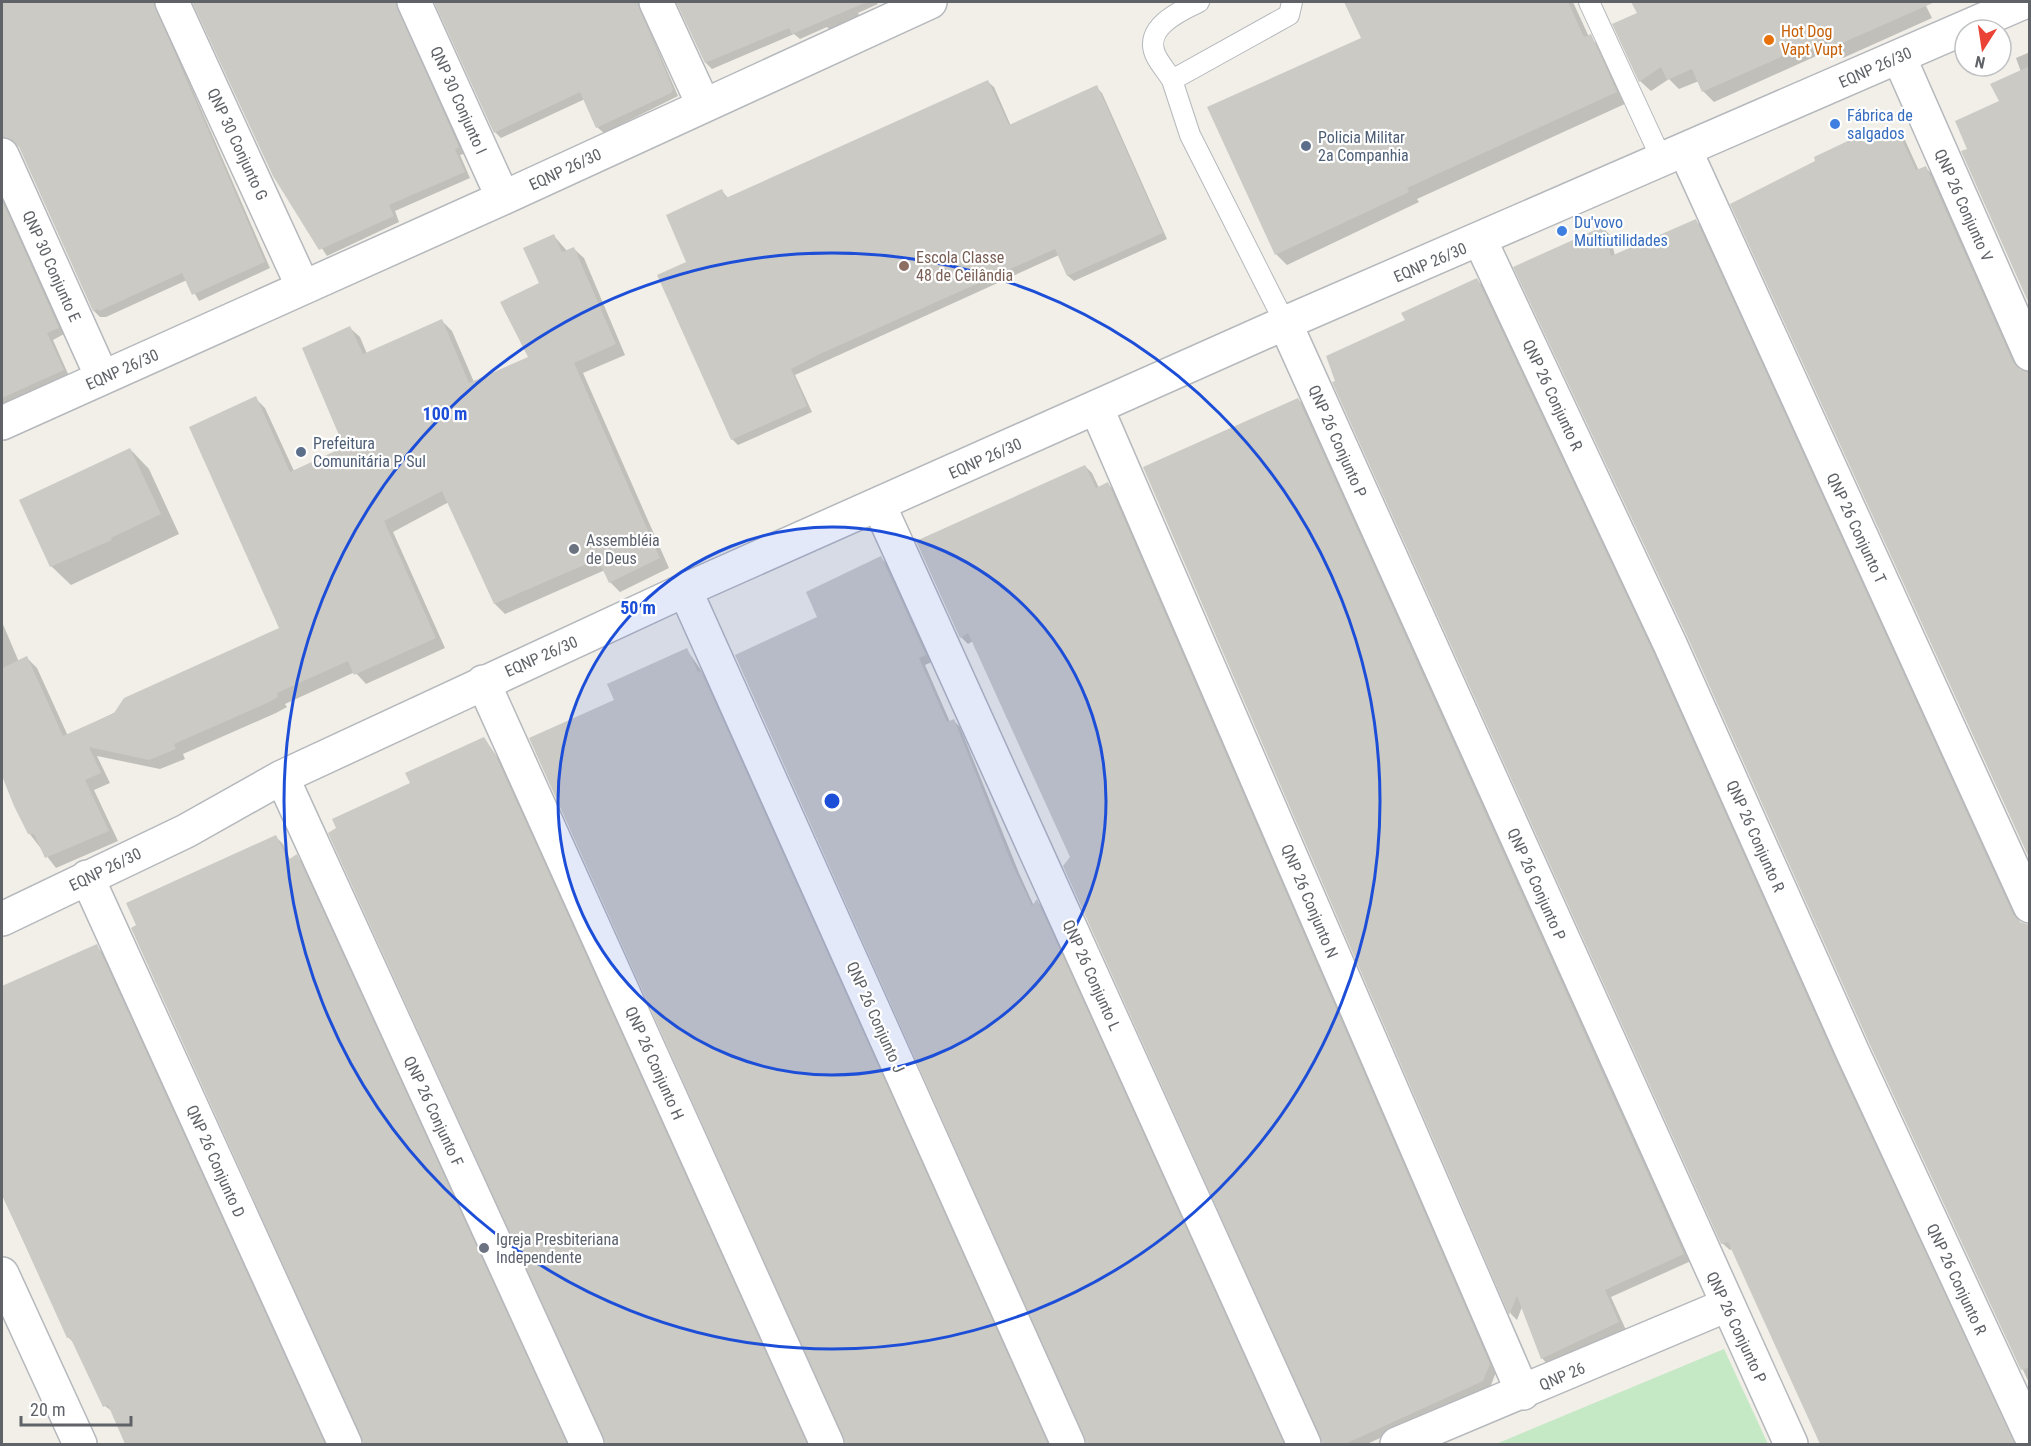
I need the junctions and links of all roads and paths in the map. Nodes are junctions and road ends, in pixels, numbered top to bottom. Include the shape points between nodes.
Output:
1 (172, 2) edge
2 (414, 2) edge
3 (656, 2) edge
4 (1199, 2) edge
5 (1292, 2) edge
6 (1589, 2) edge
7 (2024, 2) edge
8 (912, 5) edge
9 (1975, 11) edge
10 (1899, 57) junction
11 (1172, 80) junction
12 (703, 104) junction
13 (2, 155) edge
14 (1673, 155) junction
15 (503, 198) junction
16 (1480, 240) junction
17 (303, 286) junction
18 (1285, 323) junction
19 (2030, 354) edge
20 (102, 377) junction
21 (1097, 409) junction
22 (2, 423) edge
23 (879, 505) junction
24 (685, 590) junction
25 (483, 682) junction
26 (282, 777) junction
27 (87, 877) junction
28 (2030, 906) edge
29 (2, 919) edge
30 (2, 1274) edge
31 (1727, 1305) junction
32 (1523, 1393) junction
33 (2030, 1434) edge
34 (70, 1438) edge
35 (345, 1444) edge
36 (587, 1444) edge
37 (827, 1444) edge
38 (1068, 1444) edge
39 (1304, 1444) edge
40 (1397, 1444) edge
41 (1791, 1444) edge

1 - 17 street, QNP 30 Conjunto G
2 - 15 street, QNP 30 Conjunto I
3 - 12 street
4 - 11 lane via 1169,18 1155,34 1155,53
5 - 11 lane via 1289,15
6 - 14 lane
7 - 9 street, EQNP 26/30
8 - 12 street, EQNP 26/30
9 - 10 street, EQNP 26/30
10 - 14 street, EQNP 26/30
10 - 19 street, QNP 26 Conjunto V
11 - 18 lane via 1190,135
12 - 15 street, EQNP 26/30
13 - 20 street, QNP 30 Conjunto E
14 - 16 street, EQNP 26/30
14 - 28 street, QNP 26 Conjunto T
15 - 17 street, EQNP 26/30
16 - 18 street, EQNP 26/30
16 - 33 street, QNP 26 Conjunto R via 1670,644 1852,1053
17 - 20 street, EQNP 26/30
18 - 21 street, EQNP 26/30
18 - 31 street, QNP 26 Conjunto P
20 - 22 street, EQNP 26/30
21 - 23 street, EQNP 26/30
21 - 32 street, QNP 26 Conjunto N
23 - 24 street, EQNP 26/30
23 - 39 street, QNP 26 Conjunto L
24 - 25 street, EQNP 26/30
24 - 38 street, QNP 26 Conjunto J
25 - 26 street, EQNP 26/30
25 - 37 street, QNP 26 Conjunto H
26 - 27 street, EQNP 26/30 via 186,831
26 - 36 street, QNP 26 Conjunto F
27 - 29 street, EQNP 26/30
27 - 35 street, QNP 26 Conjunto D
30 - 34 street
31 - 32 street, QNP 26
31 - 41 street, QNP 26 Conjunto P
32 - 40 street, QNP 26

